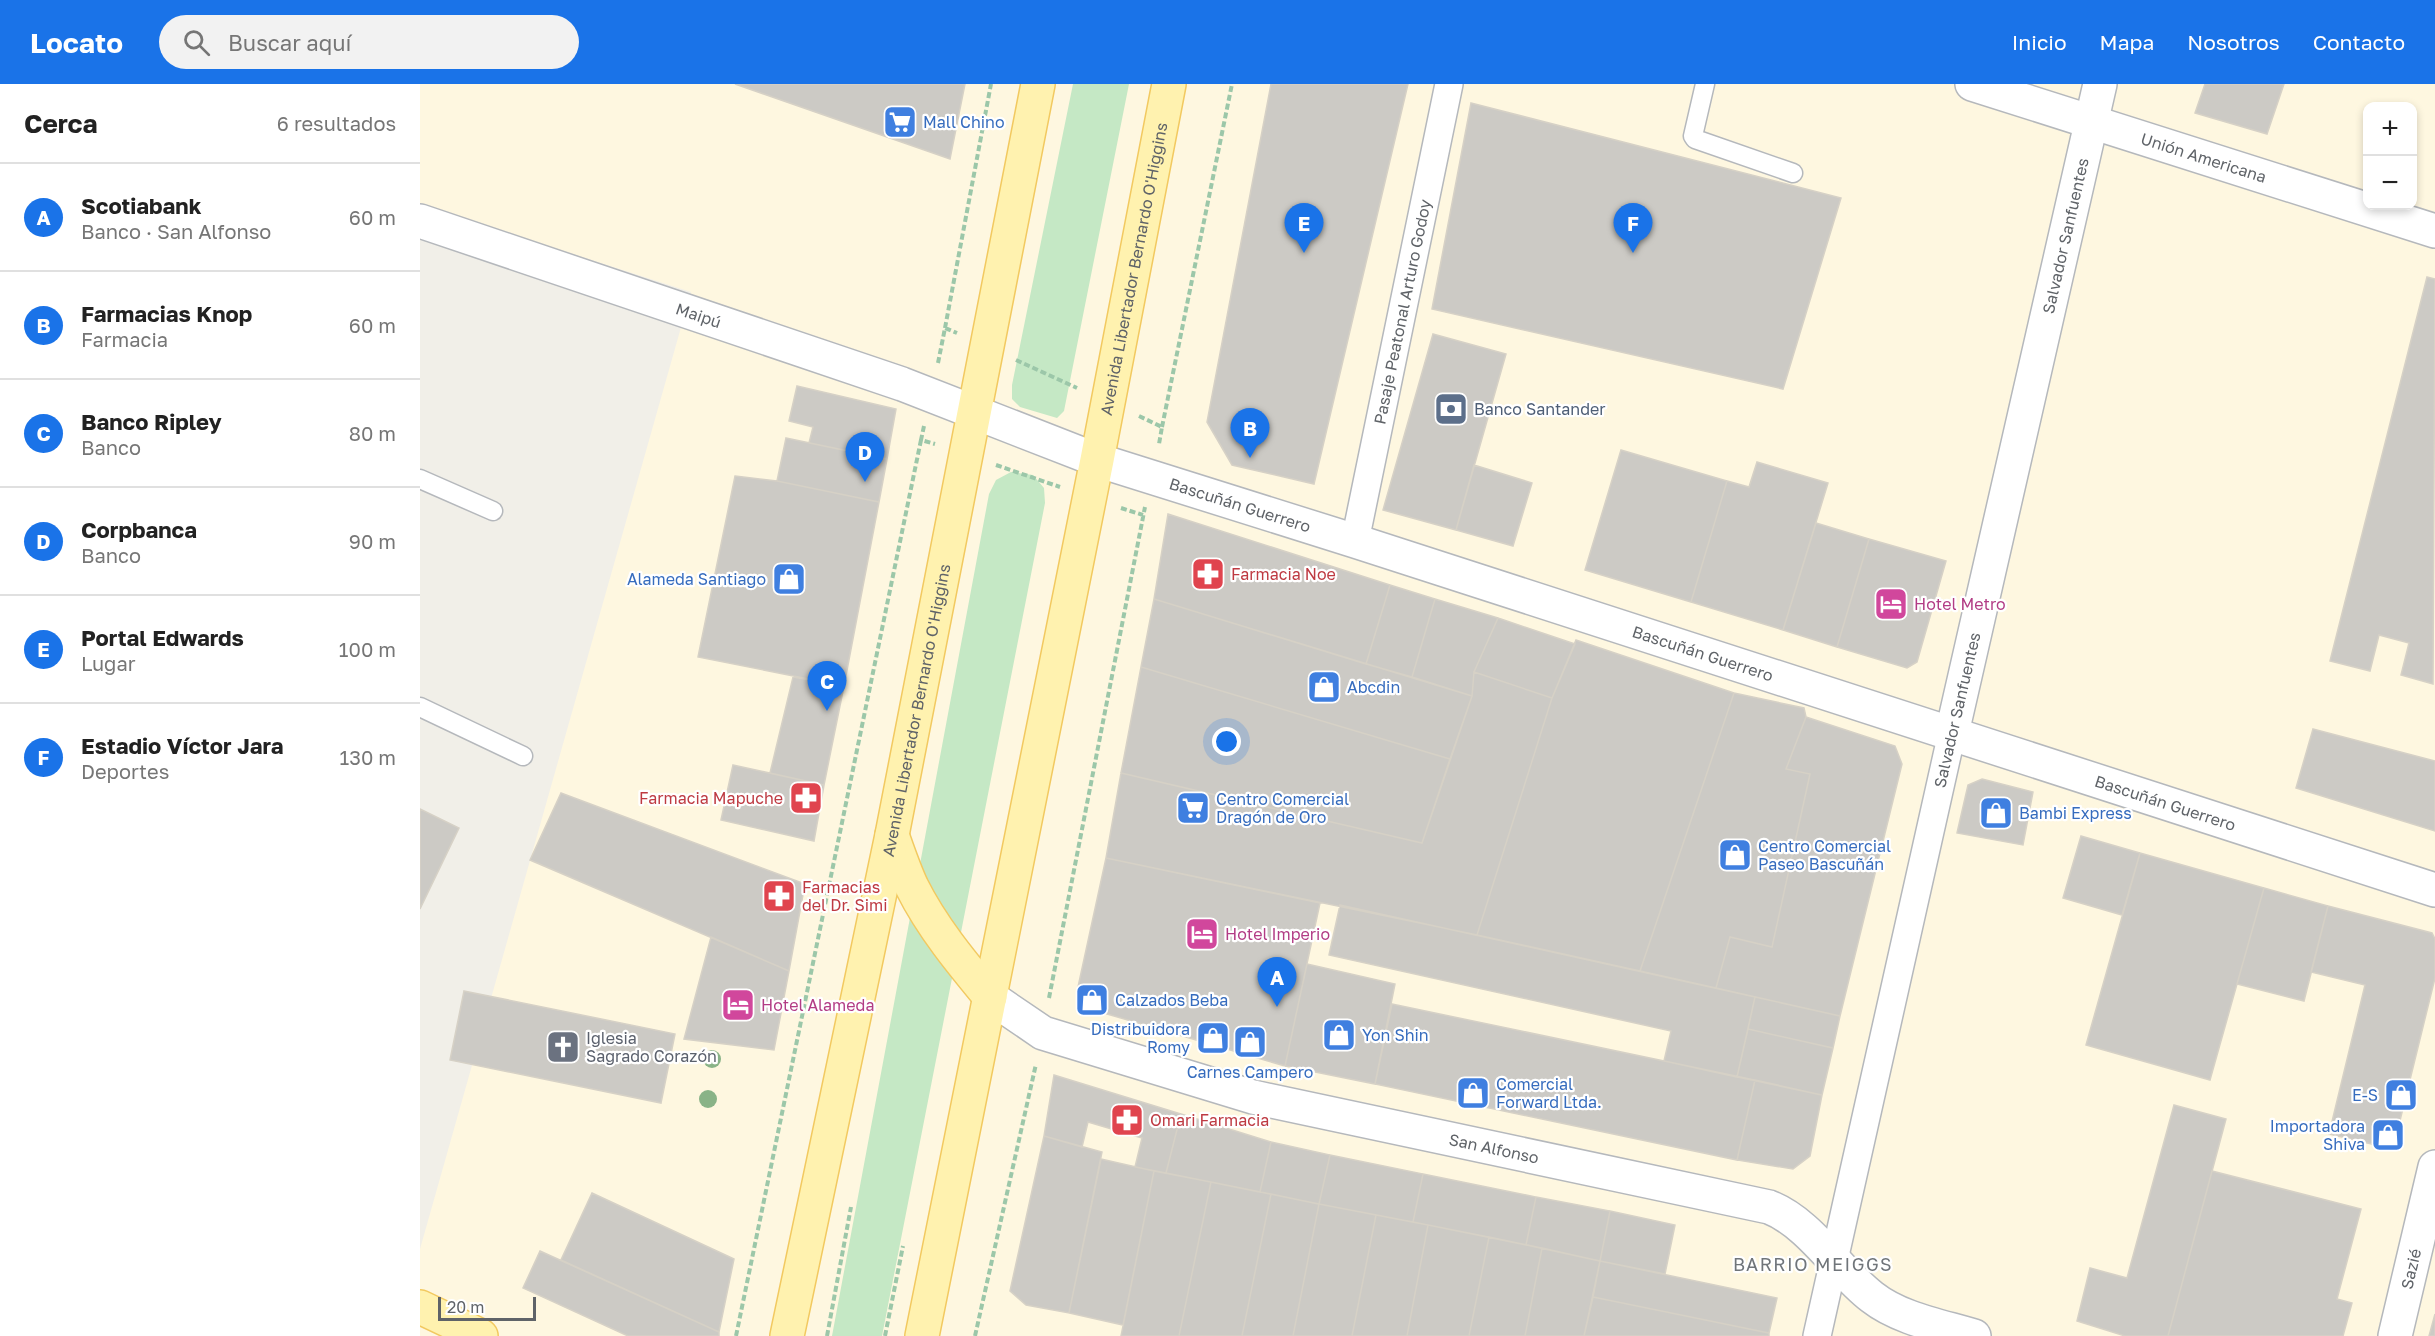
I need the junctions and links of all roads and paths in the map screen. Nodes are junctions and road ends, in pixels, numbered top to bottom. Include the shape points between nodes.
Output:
1 (991, 84) edge
2 (1038, 84) edge
3 (1169, 84) edge
4 (1233, 84) edge
5 (1449, 84) edge
6 (1706, 84) edge
7 (1972, 84) edge
8 (2100, 84) edge
9 (2092, 121) junction
10 (1793, 174) dead end
11 (420, 221) edge
12 (2435, 231) edge
13 (945, 328) dead end
14 (974, 413) junction
15 (1162, 427) dead end
16 (921, 440) dead end
17 (1097, 460) junction
18 (420, 479) edge
19 (493, 511) dead end
20 (1143, 515) dead end
21 (1355, 541) junction
22 (420, 707) edge
23 (1952, 733) junction
24 (523, 756) dead end
25 (892, 835) junction
26 (2435, 890) edge
27 (990, 997) junction
28 (1042, 1033) junction
29 (2435, 1167) edge
30 (1834, 1259) junction
31 (420, 1307) edge
32 (481, 1336) edge
33 (736, 1336) edge
34 (788, 1336) edge
35 (922, 1336) edge
36 (975, 1336) edge
37 (1817, 1336) edge
38 (1974, 1336) edge
39 (2395, 1336) edge

1 - 13 path
2 - 14 main road, Avenida Libertador Bernardo O'Higgins
3 - 17 main road, Avenida Libertador Bernardo O'Higgins
4 - 15 path
5 - 21 street, Pasaje Peatonal Arturo Godoy
6 - 10 lane via 1695,139
7 - 9 street, Unión Americana
8 - 9 street, Salvador Sanfuentes
9 - 12 street, Unión Americana
9 - 23 street, Salvador Sanfuentes
11 - 14 street, Maipú via 902,384
14 - 17 street, Bascuñán Guerrero
14 - 25 main road, Avenida Libertador Bernardo O'Higgins
16 - 33 path
17 - 21 street, Bascuñán Guerrero
17 - 27 main road, Avenida Libertador Bernardo O'Higgins
18 - 19 lane
20 - 28 path
21 - 23 street, Bascuñán Guerrero
22 - 24 lane
23 - 26 street, Bascuñán Guerrero
23 - 30 street, Salvador Sanfuentes
25 - 27 main road via 913,889 930,918
25 - 34 main road, Avenida Libertador Bernardo O'Higgins
27 - 28 street, San Alfonso
27 - 35 main road, Avenida Libertador Bernardo O'Higgins
28 - 30 street, San Alfonso via 1253,1097 1770,1207 1788,1216
28 - 36 path
29 - 39 street, Sazié
30 - 37 street, Salvador Sanfuentes
30 - 38 street, San Alfonso via 1862,1290 1886,1307
31 - 32 main road

